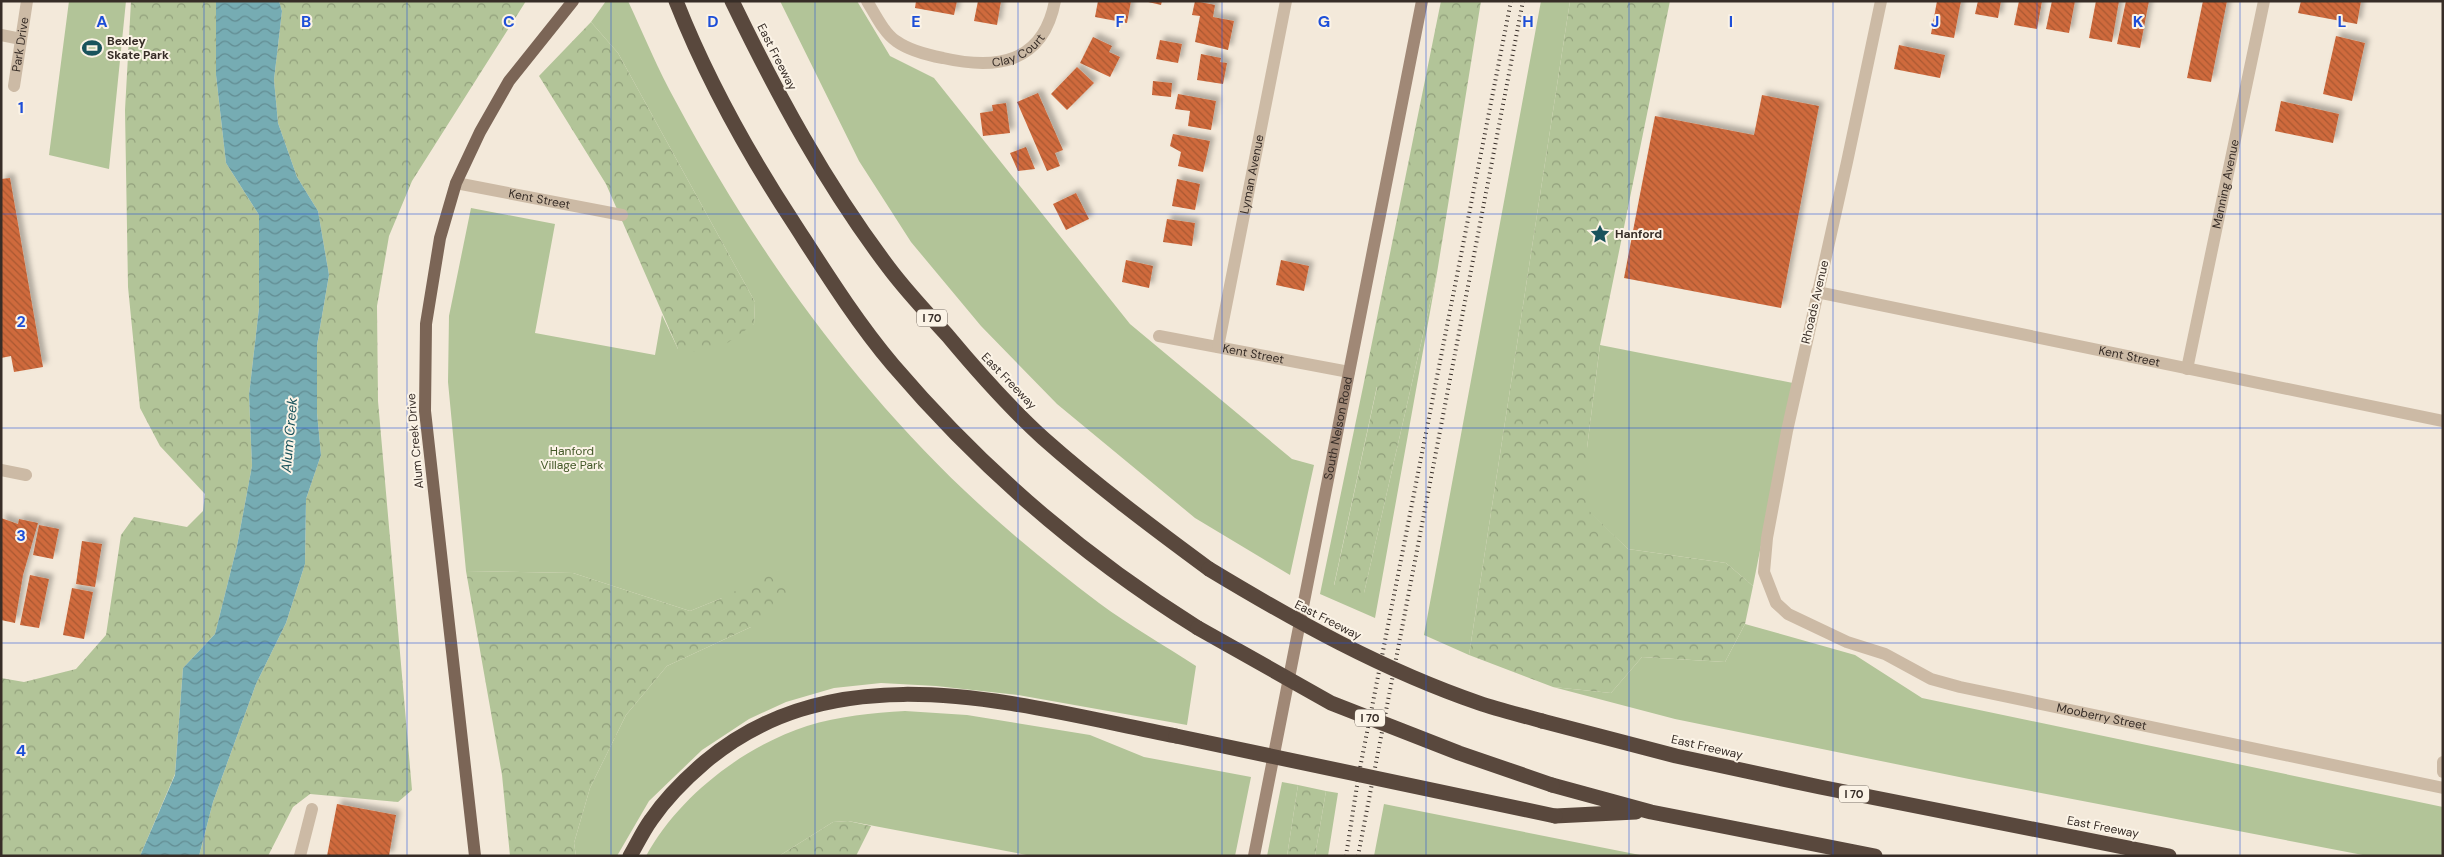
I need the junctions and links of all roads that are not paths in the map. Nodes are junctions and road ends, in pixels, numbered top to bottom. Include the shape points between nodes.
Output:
1 (27, 1) edge
2 (573, 1) edge
3 (676, 1) edge
4 (732, 1) edge
5 (867, 1) edge
6 (1055, 1) edge
7 (1286, 1) edge
8 (1422, 1) edge
9 (1880, 1) edge
10 (2264, 1) edge
11 (1, 35) edge
12 (22, 39) junction
13 (14, 86) dead end
14 (456, 184) junction
15 (622, 215) dead end
16 (1817, 292) junction
17 (1159, 336) dead end
18 (1218, 347) junction
19 (2187, 368) junction
20 (1349, 372) junction
21 (2443, 421) edge
22 (1, 470) edge
23 (26, 475) dead end
24 (1776, 603) joint
25 (2443, 762) edge
26 (2443, 772) edge
27 (2443, 788) edge
28 (312, 809) dead end
29 (1651, 812) junction
30 (300, 856) edge
31 (475, 856) edge
32 (630, 856) edge
33 (1254, 856) edge
34 (1875, 856) edge
35 (2169, 856) edge

1 - 12 street, Park Drive
2 - 14 main road, Alum Creek Drive via 509,81
3 - 29 highway, I 70, bridge via 754,162 846,304 893,364 974,452 1068,536 1158,603 1331,703 1552,785
4 - 35 highway, East Freeway / I 70, bridge via 802,137 845,205 889,269 985,380 1042,437 1154,529 1209,568 1284,614 1382,664 1480,703 1542,721 1762,775
5 - 6 street, Clay Court via 895,41 919,53 990,65 1009,61 1039,39
7 - 18 street, Lyman Avenue
8 - 20 street, South Nelson Road
9 - 16 street, Rhoads Avenue
10 - 19 street, Manning Avenue
11 - 12 street
12 - 13 street, Park Drive
14 - 15 street, Kent Street
14 - 31 main road, Alum Creek Drive via 442,230 432,281 426,324 424,411
16 - 19 street, Kent Street
16 - 24 street, Rhoads Avenue via 1767,538 1764,572
17 - 18 street, Kent Street
18 - 20 street, Kent Street
19 - 21 street, Kent Street
20 - 33 street, South Nelson Road
22 - 23 street
24 - 27 street, Mooberry Street via 1802,622 1885,654 1931,679 1960,688
25 - 26 street
28 - 30 street
29 - 32 highway, bridge via 1555,816 1176,736 964,697 880,694 793,711 724,746 685,780 651,820
29 - 34 highway, I 70

